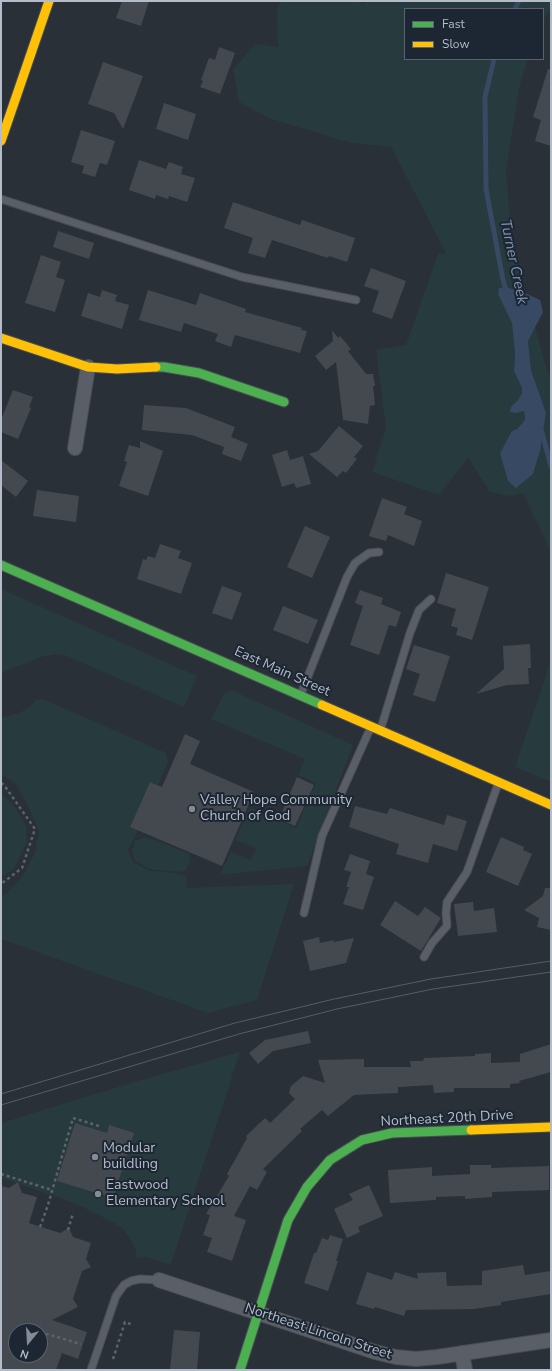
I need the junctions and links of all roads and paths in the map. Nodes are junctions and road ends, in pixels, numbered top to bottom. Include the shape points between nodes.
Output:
1 (48, 1) edge
2 (1, 141) edge
3 (1, 199) edge
4 (356, 300) dead end
5 (1, 338) edge
6 (88, 367) junction
7 (284, 402) dead end
8 (75, 448) dead end
9 (379, 552) dead end
10 (1, 565) edge
11 (431, 599) dead end
12 (301, 696) junction
13 (371, 726) junction
14 (380, 730) junction
15 (499, 782) junction
16 (1, 783) edge
17 (551, 805) edge
18 (1, 884) edge
19 (304, 913) dead end
20 (424, 958) dead end
21 (99, 1126) dead end
22 (551, 1127) edge
23 (1, 1174) edge
24 (52, 1190) junction
25 (73, 1213) dead end
26 (40, 1226) dead end
27 (68, 1230) dead end
28 (159, 1280) joint
29 (258, 1313) junction
30 (133, 1325) dead end
31 (48, 1334) edge
32 (551, 1340) edge
33 (81, 1344) dead end
34 (462, 1353) junction
35 (113, 1359) dead end
36 (91, 1370) edge
37 (240, 1370) edge
38 (465, 1370) edge

1 - 2 street
3 - 4 lane via 242,277
5 - 6 street
6 - 7 street via 164,367 199,373
6 - 8 street
9 - 12 lane via 369,553 355,563 347,577
10 - 12 street, East Main Street
11 - 14 lane via 419,610 410,633
12 - 13 street, East Main Street
13 - 14 street, East Main Street
13 - 19 lane via 322,836
14 - 15 street, East Main Street
15 - 17 street, East Main Street
15 - 20 lane via 467,872 447,902 447,926 432,943
16 - 18 path via 35,829 22,868
21 - 24 path via 73,1118
22 - 29 street, Northeast 20th Drive via 392,1133 362,1140 330,1160 307,1187 288,1220
23 - 24 path
24 - 26 path
25 - 27 path
28 - 29 street, Northeast Lincoln Street
28 - 36 lane via 131,1281 120,1290 109,1313
29 - 34 street, Northeast Lincoln Street via 396,1357 416,1358
29 - 37 street, Northeast 20th Drive
30 - 35 path via 125,1322
31 - 33 path
32 - 34 street, Northeast Lincoln Street
34 - 38 street

